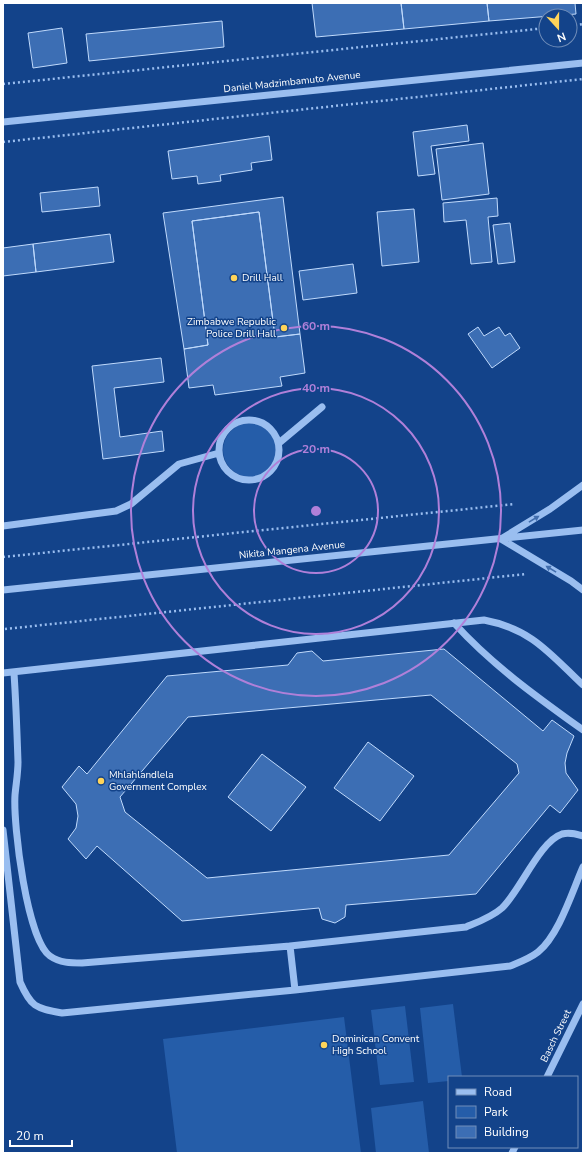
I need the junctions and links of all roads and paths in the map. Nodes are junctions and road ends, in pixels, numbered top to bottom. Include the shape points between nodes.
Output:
1 (538, 29) edge
2 (583, 63) edge
3 (583, 79) edge
4 (3, 84) edge
5 (3, 122) edge
6 (3, 142) edge
7 (322, 408) dead end
8 (279, 443) junction
9 (219, 453) junction
10 (583, 485) edge
11 (515, 504) dead end
12 (3, 526) edge
13 (583, 530) edge
14 (501, 539) junction
15 (3, 558) edge
16 (526, 574) dead end
17 (3, 590) edge
18 (583, 590) edge
19 (454, 623) junction
20 (6, 629) dead end
21 (3, 673) edge
22 (14, 673) junction
23 (583, 685) edge
24 (583, 730) edge
25 (3, 830) edge
26 (583, 836) edge
27 (583, 867) edge
28 (290, 946) junction
29 (295, 990) junction
30 (583, 1004) edge
31 (547, 1076) edge

1 - 4 path
2 - 5 street, Daniel Madzimbamuto Avenue
3 - 6 path
7 - 8 street
8 - 9 street via 269,426 250,420 240,421 224,433
8 - 9 street via 279,458 272,471 254,480 235,477 227,471
9 - 12 street via 180,464 131,504 116,511
14 -> 10 street
11 - 15 path
13 - 14 street, Nikita Mangena Avenue
14 - 17 street, Nikita Mangena Avenue
18 -> 14 street
16 - 20 path
19 - 22 street
19 - 23 street via 484,620 524,632
19 - 24 street via 506,674
21 - 22 street
22 - 28 street via 18,764 15,796 19,852 34,930 40,944 50,956 65,963 82,963
25 - 29 street via 20,982 27,998 39,1009 62,1013
26 - 28 street via 573,833 561,834 549,842 501,908 484,920 466,927
27 - 29 street via 553,933 528,960 510,966
28 - 29 street
30 - 31 street, Basch Street

